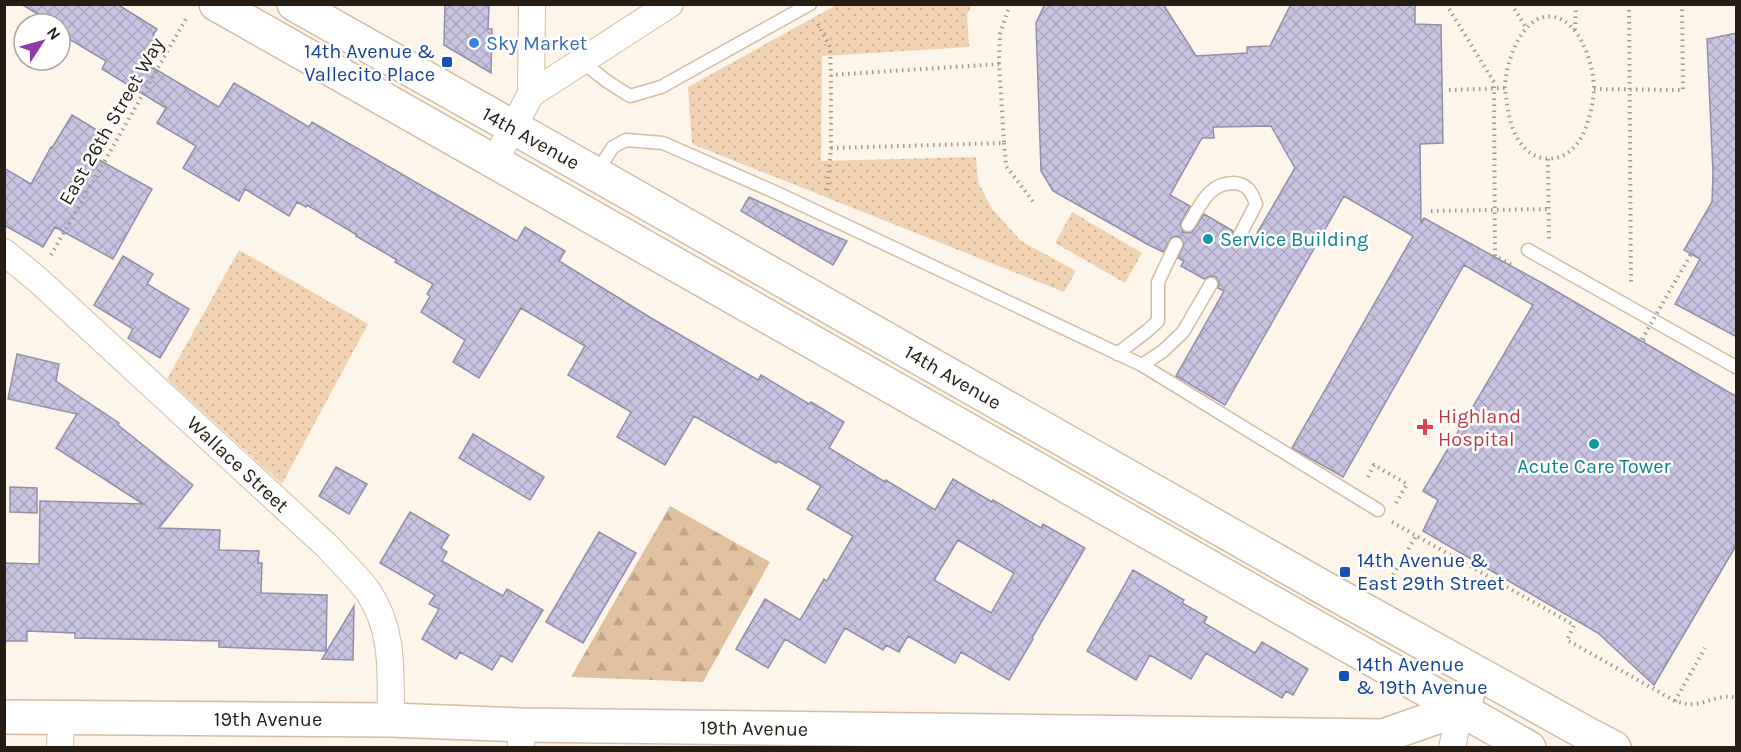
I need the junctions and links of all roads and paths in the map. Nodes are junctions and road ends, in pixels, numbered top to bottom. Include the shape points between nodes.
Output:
1 (294, 4) edge
2 (532, 4) edge
3 (670, 4) edge
4 (1010, 4) edge
5 (1446, 4) edge
6 (1511, 4) edge
7 (1576, 4) edge
8 (1629, 4) edge
9 (1682, 4) edge
10 (809, 5) edge
11 (203, 9) edge
12 (1527, 29) junction
13 (1575, 31) junction
14 (582, 62) junction
15 (999, 64) junction
16 (831, 75) junction
17 (1494, 88) junction
18 (1505, 88) junction
19 (1594, 89) junction
20 (1630, 89) junction
21 (1449, 90) dead end
22 (531, 94) junction
23 (513, 128) junction
24 (1004, 143) junction
25 (831, 148) junction
26 (1548, 159) junction
27 (494, 162) junction
28 (595, 174) junction
29 (1035, 204) dead end
30 (1549, 209) junction
31 (1495, 210) junction
32 (1431, 211) dead end
33 (823, 215) junction
34 (1188, 225) dead end
35 (1240, 235) dead end
36 (1176, 244) dead end
37 (1528, 250) dead end
38 (4, 252) edge
39 (52, 253) dead end
40 (1691, 254) dead end
41 (1549, 262) junction
42 (1513, 265) dead end
43 (1211, 284) dead end
44 (1631, 308) junction
45 (1116, 354) junction
46 (1142, 365) junction
47 (1737, 366) edge
48 (1368, 477) dead end
49 (1392, 510) dead end
50 (1382, 514) joint
51 (1416, 536) junction
52 (1390, 580) dead end
53 (1705, 648) dead end
54 (1480, 675) junction
55 (1737, 698) edge
56 (1676, 701) junction
57 (1460, 709) junction
58 (4, 717) edge
59 (390, 720) junction
60 (61, 732) edge
61 (521, 736) edge
62 (983, 739) edge
63 (1452, 747) edge
64 (1529, 747) edge
65 (1614, 747) edge

1 - 23 main road, 14th Avenue
2 - 22 street
3 - 14 street
4 - 15 path via 1000,34
5 - 17 path
6 - 12 path
7 - 13 path
8 - 20 path
9 - 20 path via 1683,90
10 - 14 lane via 661,87 630,96
10 - 16 path via 830,47
11 - 27 main road, 14th Avenue
11 - 39 path, East 26th Street Way
12 - 13 path via 1541,17 1554,17
12 - 18 path via 1511,55
13 - 19 path via 1588,54
14 - 22 street
15 - 16 path
15 - 24 path
16 - 25 path
17 - 18 path
17 - 21 path
17 - 31 path
18 - 26 path via 1507,109 1519,142 1530,153
19 - 20 path
19 - 26 path via 1587,125 1578,142 1560,157
20 - 44 path
22 - 23 street
23 - 27 street
23 - 28 main road, 14th Avenue
24 - 25 path
24 - 29 path via 1006,166
25 - 33 path
26 - 30 path
27 - 57 main road, 14th Avenue
28 - 33 lane via 613,147 626,140 663,143
28 - 54 main road, 14th Avenue
30 - 31 path
30 - 41 path
31 - 32 path
31 - 42 path via 1495,256
33 - 45 lane
34 - 35 lane via 1210,191 1223,183 1241,183 1251,191 1256,204
36 - 45 lane via 1158,282 1158,321
37 - 41 lane
38 - 59 street, Wallace Street via 328,548 368,591 382,618 390,648
40 - 44 path, bridge via 1641,341 1645,340 1626,330
41 - 44 lane
43 - 46 lane via 1183,332
44 - 47 lane
45 - 46 lane
46 - 50 lane
48 - 49 path via 1374,465 1407,484
50 - 51 path
51 - 52 path
51 - 56 path via 1574,625 1567,640
53 - 56 path
54 - 57 main road
54 - 65 main road, 14th Avenue
55 - 56 path via 1724,696 1696,705
57 - 62 main road, 19th Avenue via 1383,736
57 - 63 street
57 - 64 main road, 14th Avenue
58 - 60 main road, 19th Avenue
59 - 60 main road, 19th Avenue
59 - 61 main road, 19th Avenue
61 - 62 main road, 19th Avenue

